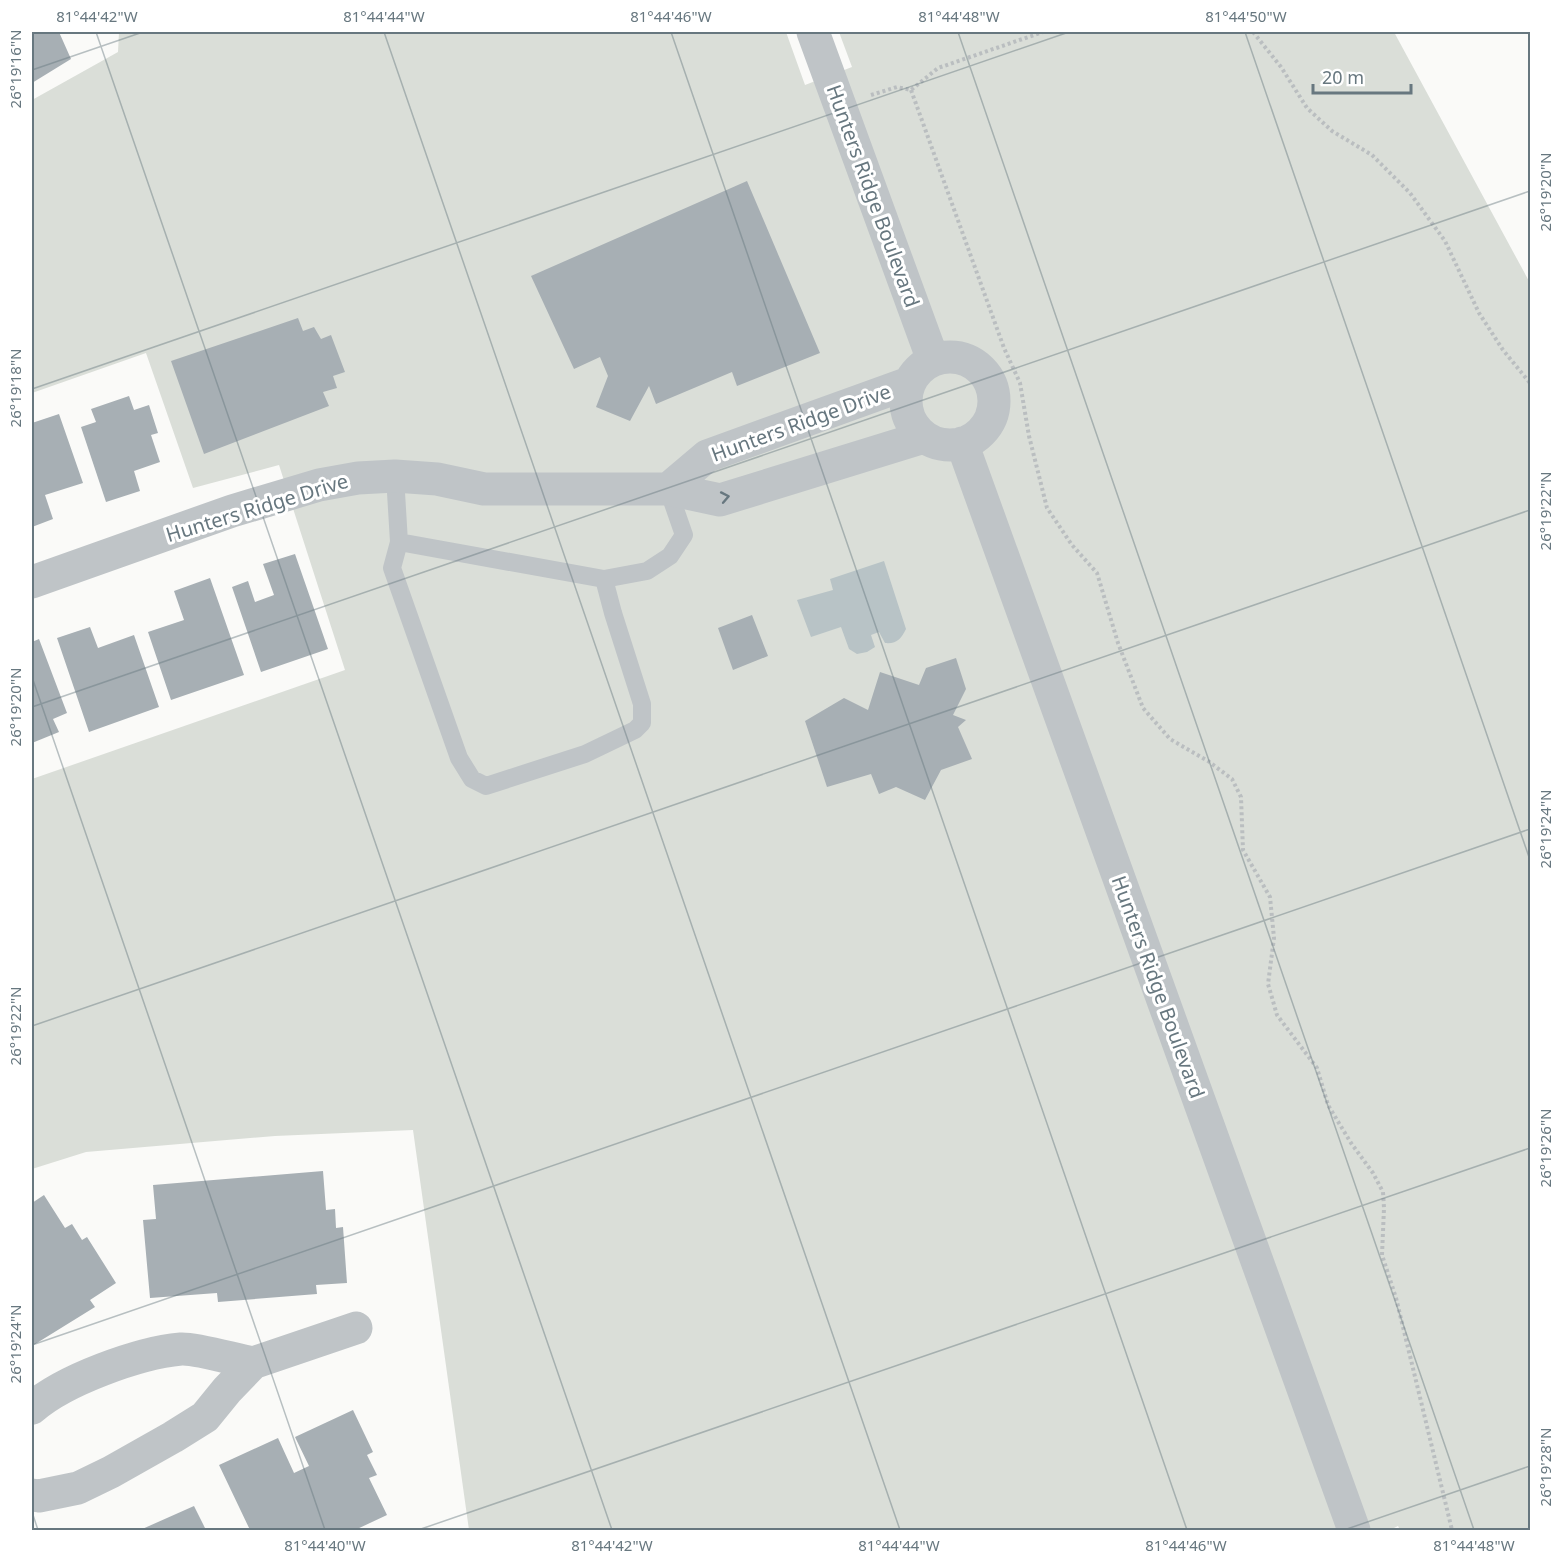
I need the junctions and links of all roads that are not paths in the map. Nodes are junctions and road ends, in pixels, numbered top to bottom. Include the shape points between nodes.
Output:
1 (813, 32) edge
2 (933, 360) junction
3 (909, 383) junction
4 (924, 437) junction
5 (962, 443) junction
6 (395, 476) junction
7 (668, 489) junction
8 (399, 542) junction
9 (604, 579) junction
10 (32, 582) edge
11 (356, 1328) dead end
12 (253, 1363) junction
13 (32, 1408) edge
14 (32, 1495) edge
15 (1354, 1530) edge

1 - 2 street, Hunters Ridge Boulevard
2 - 3 street via 917,370
2 - 5 street via 957,357 970,361 990,381 994,409 989,423 980,434
3 - 4 street via 906,412
3 - 7 street, Hunters Ridge Drive via 707,456
4 - 5 street via 952,446
7 -> 4 street, Hunters Ridge Drive via 720,500
5 - 15 street, Hunters Ridge Boulevard
6 - 7 street, Hunters Ridge Drive via 437,479 484,489
6 - 8 lane
6 - 10 street, Hunters Ridge Drive via 319,485
7 - 9 lane via 684,535 670,556 647,571
8 - 9 lane
8 - 9 lane via 392,568 459,759 472,779 486,786 585,754 642,723 642,704
11 - 12 street
12 - 13 street via 182,1349 105,1369 72,1382
12 - 14 street via 205,1416 173,1437 78,1488

